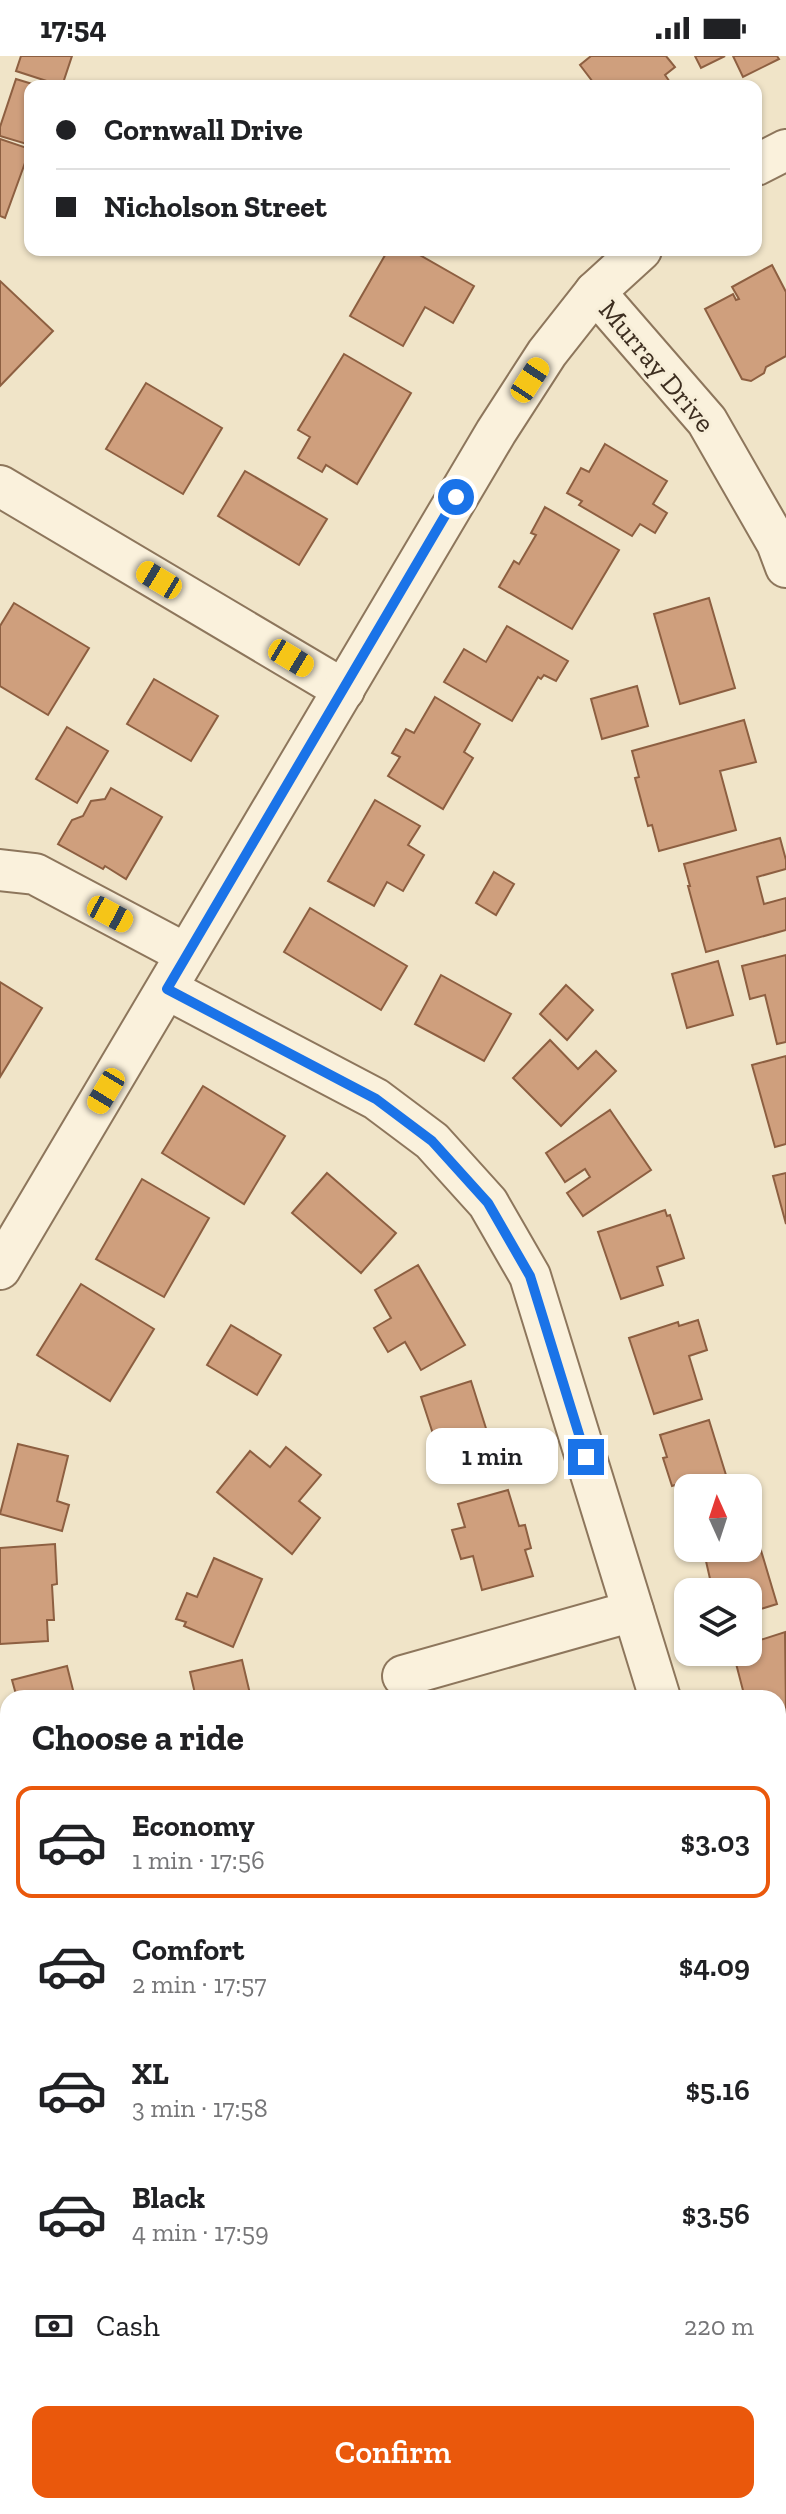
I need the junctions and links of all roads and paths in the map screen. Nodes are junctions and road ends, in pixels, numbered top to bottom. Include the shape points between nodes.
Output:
1 (786, 150) edge
2 (762, 162) edge
3 (634, 256) edge
4 (595, 292) junction
5 (0, 486) edge
6 (786, 567) edge
7 (344, 690) junction
8 (0, 870) edge
9 (186, 954) junction
10 (167, 989) junction
11 (0, 1269) edge
12 (633, 1611) junction
13 (403, 1676) dead end
14 (658, 1690) edge

1 - 2 street
3 - 4 street
4 - 6 street, Murray Drive via 707,421
4 - 7 street via 496,432
5 - 7 street
7 - 9 street
8 - 9 street via 35,874
9 - 10 street
10 - 11 street
10 - 12 street via 376,1099 432,1141 488,1203 530,1276
12 - 13 street
12 - 14 street

